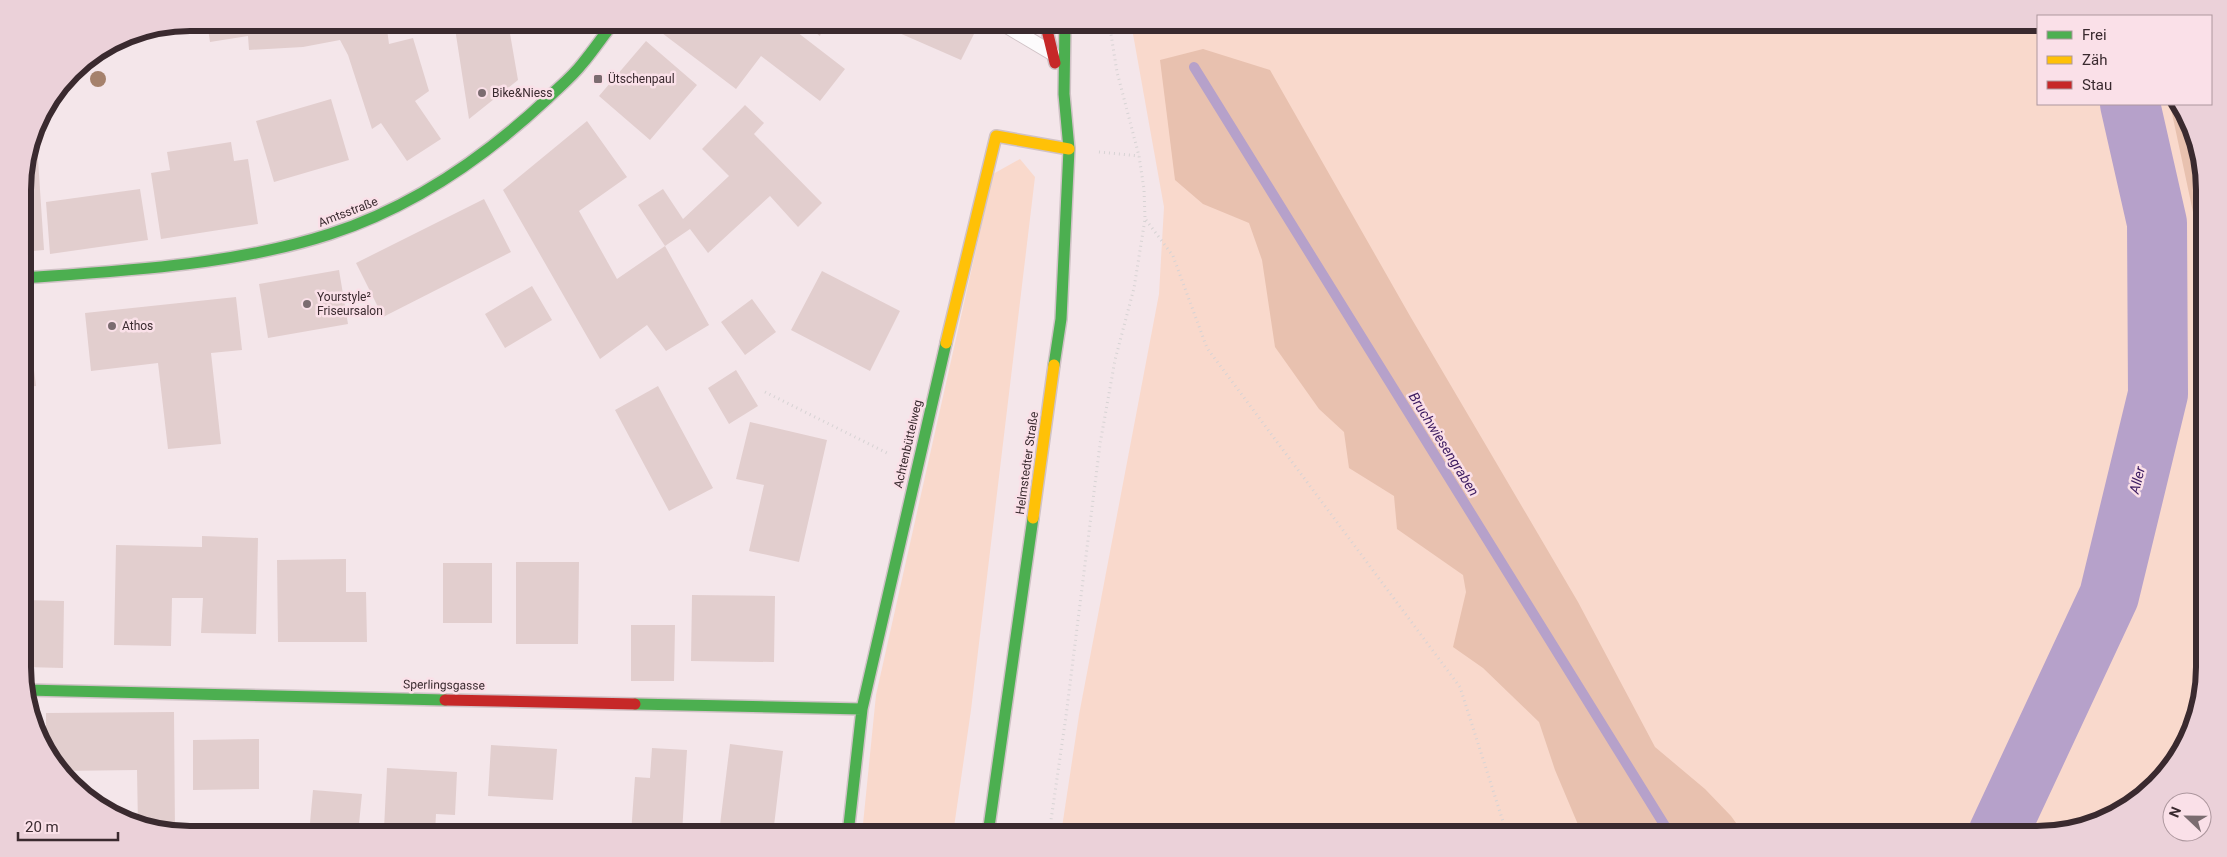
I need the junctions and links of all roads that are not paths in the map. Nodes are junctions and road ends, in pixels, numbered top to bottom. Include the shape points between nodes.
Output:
1 (607, 31) edge
2 (1015, 31) edge
3 (1047, 31) edge
4 (1065, 31) edge
5 (1053, 53) junction
6 (1064, 94) junction
7 (1069, 149) junction
8 (32, 277) edge
9 (33, 690) edge
10 (862, 708) junction
11 (849, 826) edge
12 (989, 826) edge

1 - 8 street, Amtsstraße via 581,66 513,132 408,202 330,234 242,256
2 - 5 lane
3 - 5 street, Helmstedter Straße
4 - 6 street, Helmstedter Straße
5 - 6 street, Helmstedter Straße
6 - 7 street, Helmstedter Straße
7 - 10 street, Achtenbüttelweg via 996,136
7 - 12 street, Helmstedter Straße via 1061,319
9 - 10 street, Sperlingsgasse
10 - 11 street, Achtenbüttelweg

